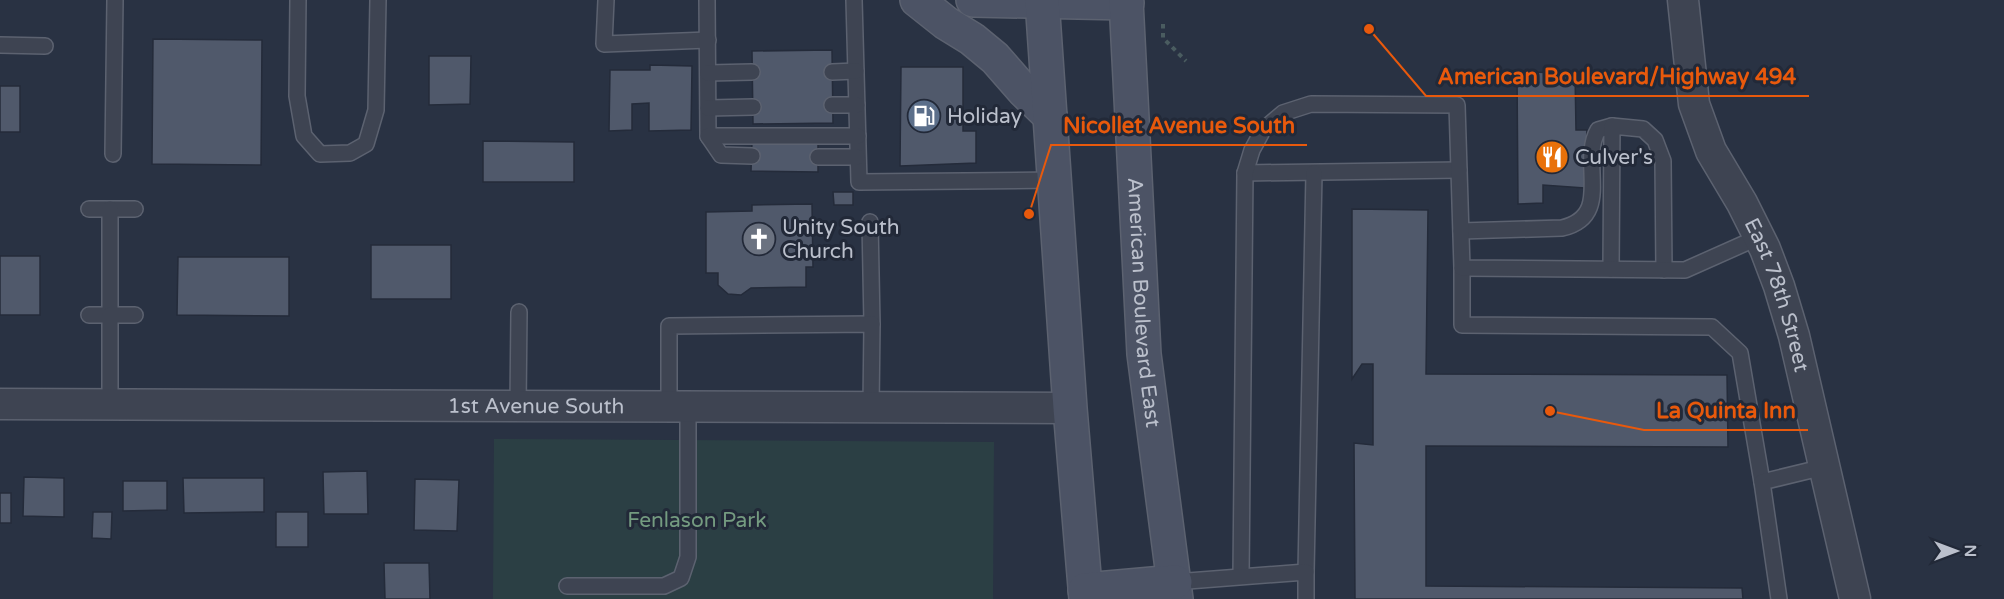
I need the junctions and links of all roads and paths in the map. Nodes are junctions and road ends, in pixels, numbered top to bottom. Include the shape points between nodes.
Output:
1 (115, 0) edge
2 (298, 0) edge
3 (378, 0) edge
4 (606, 0) edge
5 (707, 0) edge
6 (854, 0) edge
7 (917, 0) edge
8 (973, 0) edge
9 (1683, 0) edge
10 (1043, 1) edge
11 (1126, 2) edge
12 (1163, 24) dead end
13 (708, 40) junction
14 (0, 45) edge
15 (45, 46) dead end
16 (1186, 61) dead end
17 (856, 71) junction
18 (752, 72) dead end
19 (832, 72) dead end
20 (708, 73) junction
21 (832, 105) dead end
22 (857, 105) junction
23 (753, 107) dead end
24 (708, 108) junction
25 (1050, 116) junction
26 (1612, 126) junction
27 (708, 135) junction
28 (858, 136) junction
29 (113, 154) dead end
30 (752, 156) dead end
31 (818, 157) dead end
32 (857, 157) junction
33 (1459, 170) junction
34 (1245, 173) junction
35 (1314, 173) junction
36 (1055, 180) junction
37 (89, 209) dead end
38 (110, 209) junction
39 (135, 209) dead end
40 (870, 222) dead end
41 (1461, 231) junction
42 (1759, 237) junction
43 (1462, 268) junction
44 (1611, 269) junction
45 (1664, 270) junction
46 (519, 312) dead end
47 (89, 315) dead end
48 (110, 315) junction
49 (135, 315) dead end
50 (872, 324) junction
51 (0, 404) edge
52 (110, 404) junction
53 (518, 406) junction
54 (679, 407) junction
55 (871, 407) junction
56 (1070, 408) junction
57 (1824, 467) junction
58 (1762, 482) junction
59 (1306, 572) junction
60 (1241, 576) junction
61 (567, 586) dead end
62 (1175, 591) edge
63 (1086, 594) edge
64 (1306, 599) edge
65 (1779, 599) edge
66 (1855, 599) edge

1 - 29 lane
2 - 3 lane via 297,96 304,136 320,154 350,153 366,144 376,110
4 - 13 lane via 604,44
5 - 13 lane
6 - 17 lane
7 - 25 main road via 994,58
8 - 10 main road
9 - 42 street, East 78th Street via 1694,104 1711,151 1743,202
10 - 11 main road
10 - 25 main road
11 - 62 main road, American Boulevard East via 1144,354
12 - 16 path via 1163,38
13 - 20 lane
14 - 15 lane
17 - 19 lane
17 - 22 lane
18 - 20 lane
20 - 24 lane
21 - 22 lane
22 - 28 lane
23 - 24 lane
24 - 27 lane
25 - 36 main road
26 - 41 lane via 1598,130 1593,139 1592,201 1582,220 1562,228
26 - 44 lane
26 - 45 lane via 1643,129 1655,140 1663,161
27 - 28 lane
27 - 30 lane via 721,155
28 - 32 lane
31 - 32 lane
32 - 36 lane via 859,182
33 - 34 lane via 1457,105 1311,104 1283,113 1263,130 1251,150
33 - 35 lane
33 - 41 lane
34 - 35 lane
34 - 60 lane
35 - 59 lane
36 - 56 main road
37 - 38 lane
38 - 39 lane
38 - 48 lane
40 - 50 lane
41 - 43 lane
42 - 45 lane via 1685,270
42 - 57 street, East 78th Street via 1794,336
43 - 44 lane
43 - 58 lane via 1462,325 1712,327 1740,353
44 - 45 lane
46 - 53 lane
47 - 48 lane
48 - 49 lane
48 - 52 lane
50 - 54 lane via 669,326
50 - 55 lane
51 - 52 street, 1st Avenue South
52 - 53 street, 1st Avenue South
53 - 54 street, 1st Avenue South
54 - 55 street, 1st Avenue South
54 - 61 lane via 688,557 681,578 664,586
55 - 56 street, 1st Avenue South
56 - 63 main road
57 - 58 lane
57 - 66 street, East 78th Street
58 - 65 lane
59 - 60 lane
59 - 64 lane
60 - 62 lane
62 - 63 main road

